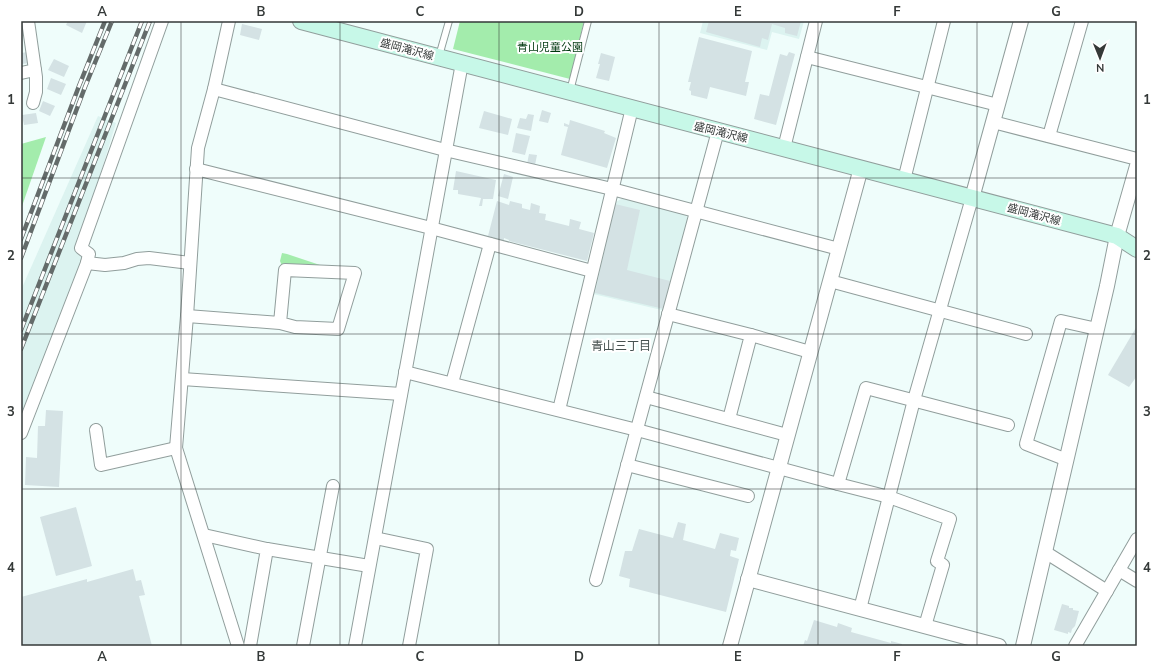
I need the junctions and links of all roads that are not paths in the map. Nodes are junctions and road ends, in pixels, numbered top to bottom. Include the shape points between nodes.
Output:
1 (28, 21) edge
2 (162, 21) edge
3 (229, 21) edge
4 (301, 21) edge
5 (449, 21) edge
6 (588, 21) edge
7 (816, 21) edge
8 (944, 21) edge
9 (1021, 21) edge
10 (1082, 21) edge
11 (439, 57) junction
12 (807, 57) junction
13 (462, 63) junction
14 (35, 70) junction
15 (21, 73) edge
16 (927, 88) junction
17 (214, 89) junction
18 (570, 92) junction
19 (34, 103) dead end
20 (998, 105) junction
21 (632, 108) junction
22 (993, 122) junction
23 (718, 131) junction
24 (1050, 136) junction
25 (784, 148) junction
26 (445, 150) junction
27 (1137, 159) edge
28 (1137, 166) edge
29 (861, 168) junction
30 (196, 169) junction
31 (904, 180) junction
32 (612, 189) junction
33 (972, 198) junction
34 (696, 211) junction
35 (431, 228) junction
36 (1117, 236) junction
37 (490, 244) junction
38 (839, 249) junction
39 (1137, 249) edge
40 (87, 263) junction
41 (190, 263) junction
42 (592, 271) junction
43 (830, 281) junction
44 (940, 311) junction
45 (668, 314) junction
46 (187, 316) junction
47 (280, 323) junction
48 (1097, 329) junction
49 (1026, 334) dead end
50 (751, 335) junction
51 (810, 352) junction
52 (405, 372) junction
53 (182, 379) junction
54 (452, 384) junction
55 (401, 394) junction
56 (646, 396) junction
57 (914, 400) junction
58 (559, 410) junction
59 (729, 419) junction
60 (1008, 425) dead end
61 (96, 430) dead end
62 (637, 430) junction
63 (21, 433) edge
64 (787, 435) junction
65 (176, 448) junction
66 (1062, 458) dead end
67 (627, 465) junction
68 (779, 468) junction
69 (838, 484) junction
70 (333, 486) dead end
71 (748, 496) dead end
72 (889, 497) junction
73 (204, 534) junction
74 (375, 538) junction
75 (1137, 539) edge
76 (267, 549) junction
77 (1045, 552) junction
78 (320, 558) junction
79 (369, 566) junction
80 (1119, 570) junction
81 (748, 579) junction
82 (596, 580) dead end
83 (1137, 581) edge
84 (1107, 591) junction
85 (860, 609) junction
86 (925, 626) junction
87 (238, 646) edge
88 (250, 646) edge
89 (303, 646) edge
90 (355, 646) edge
91 (409, 646) edge
92 (730, 646) edge
93 (999, 646) edge
94 (1023, 646) edge
95 (1075, 646) edge

1 - 14 street
2 - 40 street via 81,248 89,254
3 - 17 street
4 - 11 main road, 盛岡滝沢線
5 - 11 lane
6 - 18 lane
7 - 12 street
8 - 16 street
9 - 20 street
10 - 24 street
11 - 13 main road, 盛岡滝沢線
12 - 16 street
12 - 25 street
13 - 18 main road, 盛岡滝沢線
13 - 26 street
14 - 15 street
14 - 19 street
16 - 20 street
16 - 31 street
17 - 26 street
17 - 30 street via 198,148
18 - 21 main road, 盛岡滝沢線
20 - 22 street
21 - 23 main road, 盛岡滝沢線
21 - 32 street
22 - 24 street
22 - 33 street
23 - 25 main road, 盛岡滝沢線
23 - 34 street
24 - 27 street
25 - 29 main road, 盛岡滝沢線
26 - 32 street
26 - 35 street
28 - 36 street
29 - 31 main road, 盛岡滝沢線
29 - 38 street
30 - 35 street
30 - 41 street
31 - 33 main road, 盛岡滝沢線
32 - 34 street
32 - 42 street
33 - 36 main road, 盛岡滝沢線
33 - 44 street
34 - 38 street
34 - 45 street
35 - 37 street
35 - 52 street
36 - 39 main road, 盛岡滝沢線
36 - 48 street
37 - 42 street
37 - 54 street
38 - 43 street
40 - 41 street via 105,265 149,258
40 - 63 street
41 - 46 street
42 - 58 street
43 - 44 street
43 - 51 street
44 - 49 street
44 - 57 street
45 - 50 street
45 - 56 street
46 - 47 street
46 - 53 street
47 - 47 street via 285,270 355,272 338,329 295,327
48 - 66 street via 1061,321 1026,444
48 - 77 street
50 - 51 street
50 - 59 street
51 - 64 street
52 - 54 street
52 - 55 street
53 - 55 street
53 - 65 street
54 - 58 street
55 - 74 street
56 - 59 street
56 - 62 street
57 - 60 street
57 - 69 street via 866,388
57 - 72 street
58 - 62 street
59 - 64 street
61 - 65 street via 101,465
62 - 67 street
62 - 68 street
64 - 68 street
65 - 73 street
67 - 71 street
67 - 82 street
68 - 69 street
68 - 81 street
69 - 72 street
70 - 78 street
72 - 85 street
72 - 86 street via 950,519 937,561 943,565
73 - 76 street
73 - 87 street
74 - 79 street
74 - 91 street via 427,549
75 - 80 street
76 - 78 street
76 - 88 street
77 - 84 street
77 - 94 street
78 - 79 street
78 - 89 street
79 - 90 street
80 - 83 street
80 - 84 street
81 - 85 street
81 - 92 street
84 - 95 street
85 - 86 street
86 - 93 street

